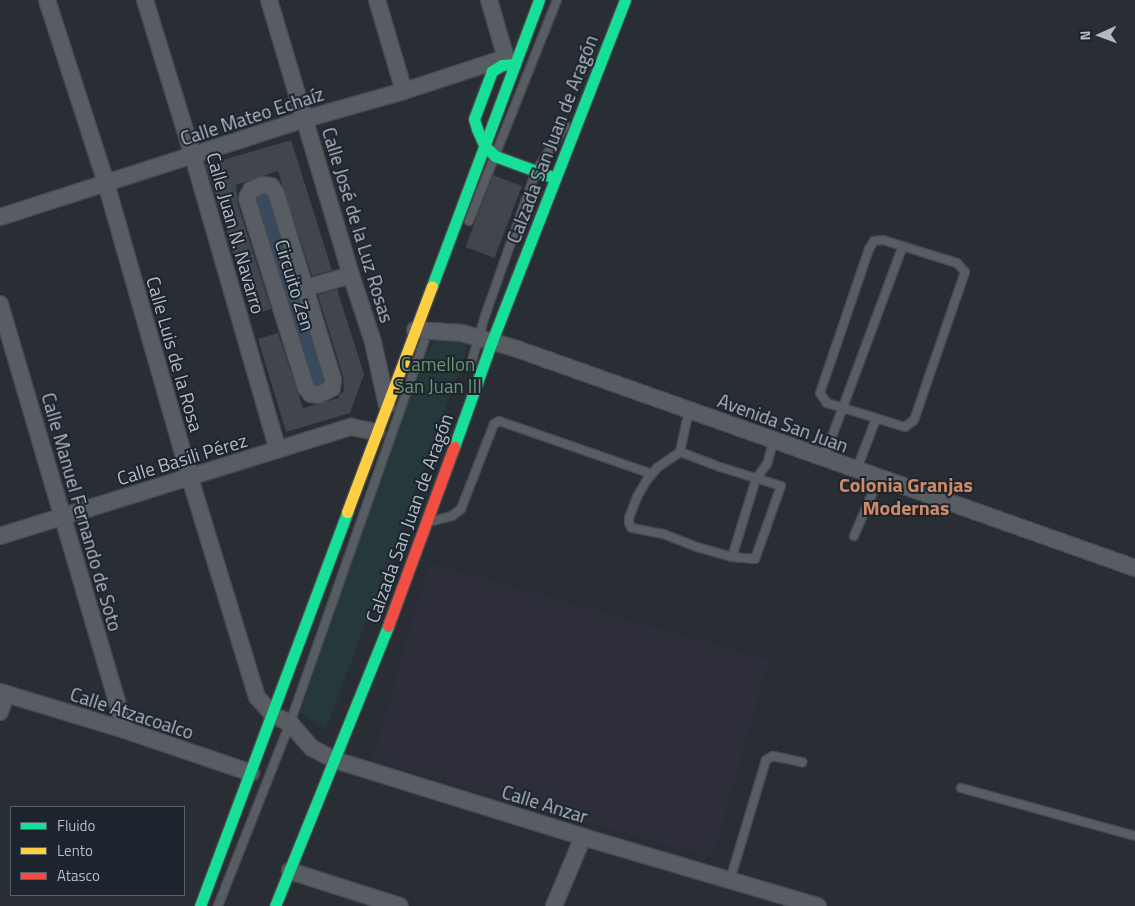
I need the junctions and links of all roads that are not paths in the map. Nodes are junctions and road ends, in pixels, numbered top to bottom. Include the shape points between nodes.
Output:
1 (47, 0) edge
2 (145, 0) edge
3 (269, 0) edge
4 (377, 0) edge
5 (489, 0) edge
6 (539, 0) edge
7 (557, 0) edge
8 (626, 0) edge
9 (602, 35) dead end
10 (510, 61) junction
11 (584, 79) dead end
12 (404, 91) junction
13 (570, 116) dead end
14 (305, 119) junction
15 (484, 145) junction
16 (193, 156) junction
17 (495, 156) junction
18 (536, 172) junction
19 (555, 178) junction
20 (106, 184) junction
21 (0, 217) edge
22 (467, 228) dead end
23 (903, 246) junction
24 (351, 275) junction
25 (306, 288) junction
26 (0, 304) edge
27 (425, 327) junction
28 (486, 339) junction
29 (468, 372) dead end
30 (387, 405) junction
31 (844, 408) junction
32 (689, 410) junction
33 (455, 417) dead end
34 (876, 419) junction
35 (377, 432) junction
36 (774, 440) junction
37 (278, 450) junction
38 (680, 452) junction
39 (824, 458) junction
40 (856, 471) junction
41 (652, 474) junction
42 (190, 478) junction
43 (879, 478) junction
44 (756, 479) junction
45 (64, 516) junction
46 (428, 522) junction
47 (0, 536) edge
48 (854, 536) dead end
49 (404, 557) dead end
50 (732, 557) junction
51 (1135, 568) edge
52 (362, 666) dead end
53 (3, 693) edge
54 (0, 712) edge
55 (273, 715) junction
56 (290, 722) junction
57 (125, 730) junction
58 (332, 758) junction
59 (802, 762) dead end
60 (251, 773) junction
61 (960, 788) dead end
62 (1135, 836) edge
63 (583, 837) junction
64 (288, 864) junction
65 (730, 880) junction
66 (200, 906) edge
67 (218, 906) edge
68 (275, 906) edge
69 (400, 906) edge
70 (554, 906) edge
71 (818, 906) edge

1 - 20 street, Calle Luis de la Rosa
2 - 16 street, Calle Juan N. Navarro
3 - 14 street, Calle José de la Luz Rosas
4 - 12 street
5 - 10 street
6 - 10 main road
7 - 17 lane
8 - 19 main road, Calzada San Juan de Aragón
9 - 11 lane
10 - 12 street, Calle Mateo Echaíz
10 - 15 main road
10 - 15 main road via 492,71 474,119
12 - 14 street, Calle Mateo Echaíz
13 - 18 lane
14 - 16 street, Calle Mateo Echaíz
14 - 24 street, Calle José de la Luz Rosas
15 - 17 main road
15 - 27 main road
16 - 20 street, Calle Mateo Echaíz
16 - 37 street, Calle Juan N. Navarro
17 - 18 main road
17 - 22 lane
18 - 19 main road
18 - 28 lane
19 - 28 main road, Calzada San Juan de Aragón
20 - 21 street, Calle Mateo Echaíz
20 - 42 street, Calle Luis de la Rosa
23 - 31 lane
23 - 31 lane via 878,240 869,249 820,388 824,400
23 - 34 lane via 957,262 965,272 914,420 905,428
24 - 25 street, Circuito Zen
24 - 30 street, Calle José de la Luz Rosas via 373,342
25 - 25 street, Circuito Zen via 333,379 332,388 319,395 311,394 306,388 248,202 251,190 267,185 274,189
26 - 45 street, Calle Manuel Fernando de Soto
27 - 28 street, Avenida San Juan
27 - 30 main road
27 - 56 lane
28 - 29 lane
28 - 32 street, Avenida San Juan
28 - 46 main road, Calzada San Juan de Aragón
30 - 35 main road
31 - 34 lane
31 - 39 lane
32 - 36 street, Avenida San Juan
32 - 38 lane
33 - 49 lane
34 - 40 lane
35 - 37 street, Calle Basili Pérez via 351,427
35 - 55 main road
36 - 39 street, Avenida San Juan
36 - 44 lane via 767,464
37 - 42 street, Calle Basili Pérez
38 - 41 lane
38 - 44 lane
39 - 40 street, Avenida San Juan
40 - 43 street, Avenida San Juan
41 - 46 lane via 499,421 494,424 461,509 452,516
41 - 50 lane via 629,518 632,528 663,534
42 - 45 street, Calle Basili Pérez
42 - 55 street, Calle Luis de la Rosa via 257,697
43 - 48 lane
43 - 51 street, Avenida San Juan
44 - 50 lane
44 - 50 lane via 781,486 756,557 752,560
45 - 47 street, Calle Basili Pérez
45 - 57 street, Calle Manuel Fernando de Soto
46 - 58 main road, Calzada San Juan de Aragón
52 - 58 lane
53 - 54 street
53 - 57 street, Calle Atzacoalco
55 - 56 street, Calle Anzar
55 - 60 main road
56 - 58 street, Calle Anzar via 312,748
56 - 67 lane
57 - 60 street, Calle Atzacoalco
58 - 63 street, Calle Anzar
58 - 64 main road, Calzada San Juan de Aragón
59 - 65 lane via 778,756 766,760
60 - 66 main road
61 - 62 lane
63 - 65 street, Calle Anzar
63 - 70 street
64 - 68 main road, Calzada San Juan de Aragón
64 - 69 street
65 - 71 street, Calle Anzar

